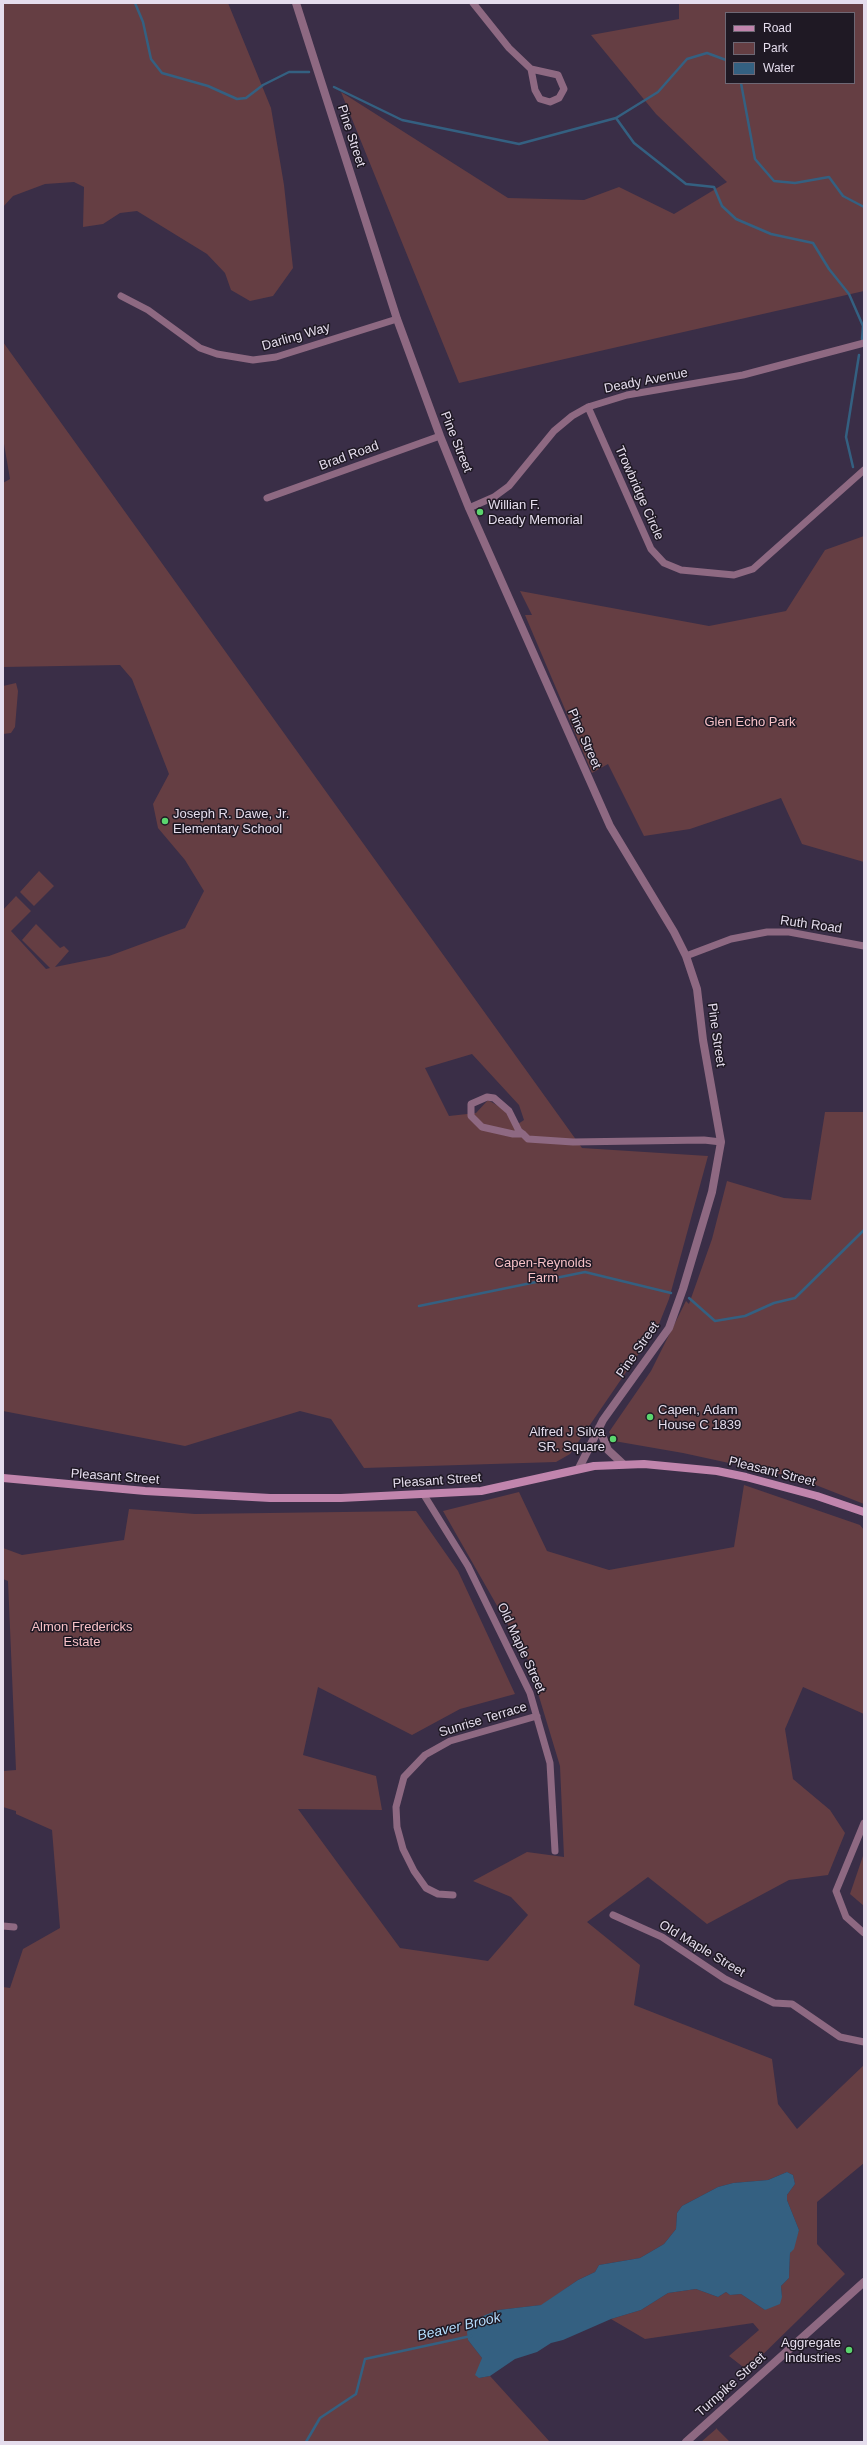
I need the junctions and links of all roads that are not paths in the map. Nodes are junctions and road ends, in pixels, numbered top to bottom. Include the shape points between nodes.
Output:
1 (296, 3) edge
2 (473, 3) edge
3 (531, 69) junction
4 (121, 296) dead end
5 (397, 319) junction
6 (864, 343) edge
7 (588, 407) junction
8 (440, 436) junction
9 (864, 470) edge
10 (267, 498) dead end
11 (470, 508) junction
12 (864, 946) edge
13 (686, 956) junction
14 (523, 1134) junction
15 (721, 1142) junction
16 (599, 1428) junction
17 (624, 1464) junction
18 (579, 1468) junction
19 (3, 1478) edge
20 (424, 1495) junction
21 (864, 1512) edge
22 (537, 1716) junction
23 (864, 1822) edge
24 (555, 1851) dead end
25 (453, 1895) dead end
26 (613, 1915) dead end
27 (3, 1926) edge
28 (14, 1927) dead end
29 (864, 1933) edge
30 (864, 2042) edge
31 (864, 2282) edge
32 (686, 2442) edge

1 - 5 street, Pine Street
2 - 3 street via 509,48
3 - 3 street via 535,90 540,99 550,102 559,98 564,83 558,75
4 - 5 street, Darling Way via 148,310 200,348 217,354 252,360 276,358
5 - 8 street, Pine Street
6 - 7 street, Deady Avenue via 744,375 627,395
7 - 9 street, Trowbridge Circle via 651,549 664,563 682,570 734,575 753,569
7 - 11 street, Deady Avenue via 554,431 509,486 494,497
8 - 10 street, Brad Road
8 - 11 street, Pine Street
11 - 13 street, Pine Street via 610,826
12 - 13 street, Ruth Road via 789,932 767,932 731,940
13 - 15 street, Pine Street via 697,989
14 - 14 street via 482,1126 471,1116 471,1104 487,1097 494,1098 508,1111
14 - 15 street via 528,1139 574,1142
15 - 16 street, Pine Street via 712,1192 676,1311 657,1346
16 - 17 street via 608,1450
16 - 18 street, Pine Street
17 - 18 main road, Pleasant Street
17 - 21 main road, Pleasant Street via 717,1471 817,1496
18 - 20 main road, Pleasant Street via 481,1491
19 - 20 main road, Pleasant Street via 76,1486 270,1498
20 - 22 street, Old Maple Street via 468,1566 521,1673
22 - 24 street, Old Maple Street via 550,1763
22 - 25 street, Sunrise Terrace via 450,1741 425,1755 404,1778 396,1807 397,1827 403,1850 426,1888 438,1894
23 - 29 street via 836,1891 846,1917
26 - 30 street, Old Maple Street via 662,1937 725,1979 774,2002 792,2004 840,2037
27 - 28 street
31 - 32 street, Turnpike Street

